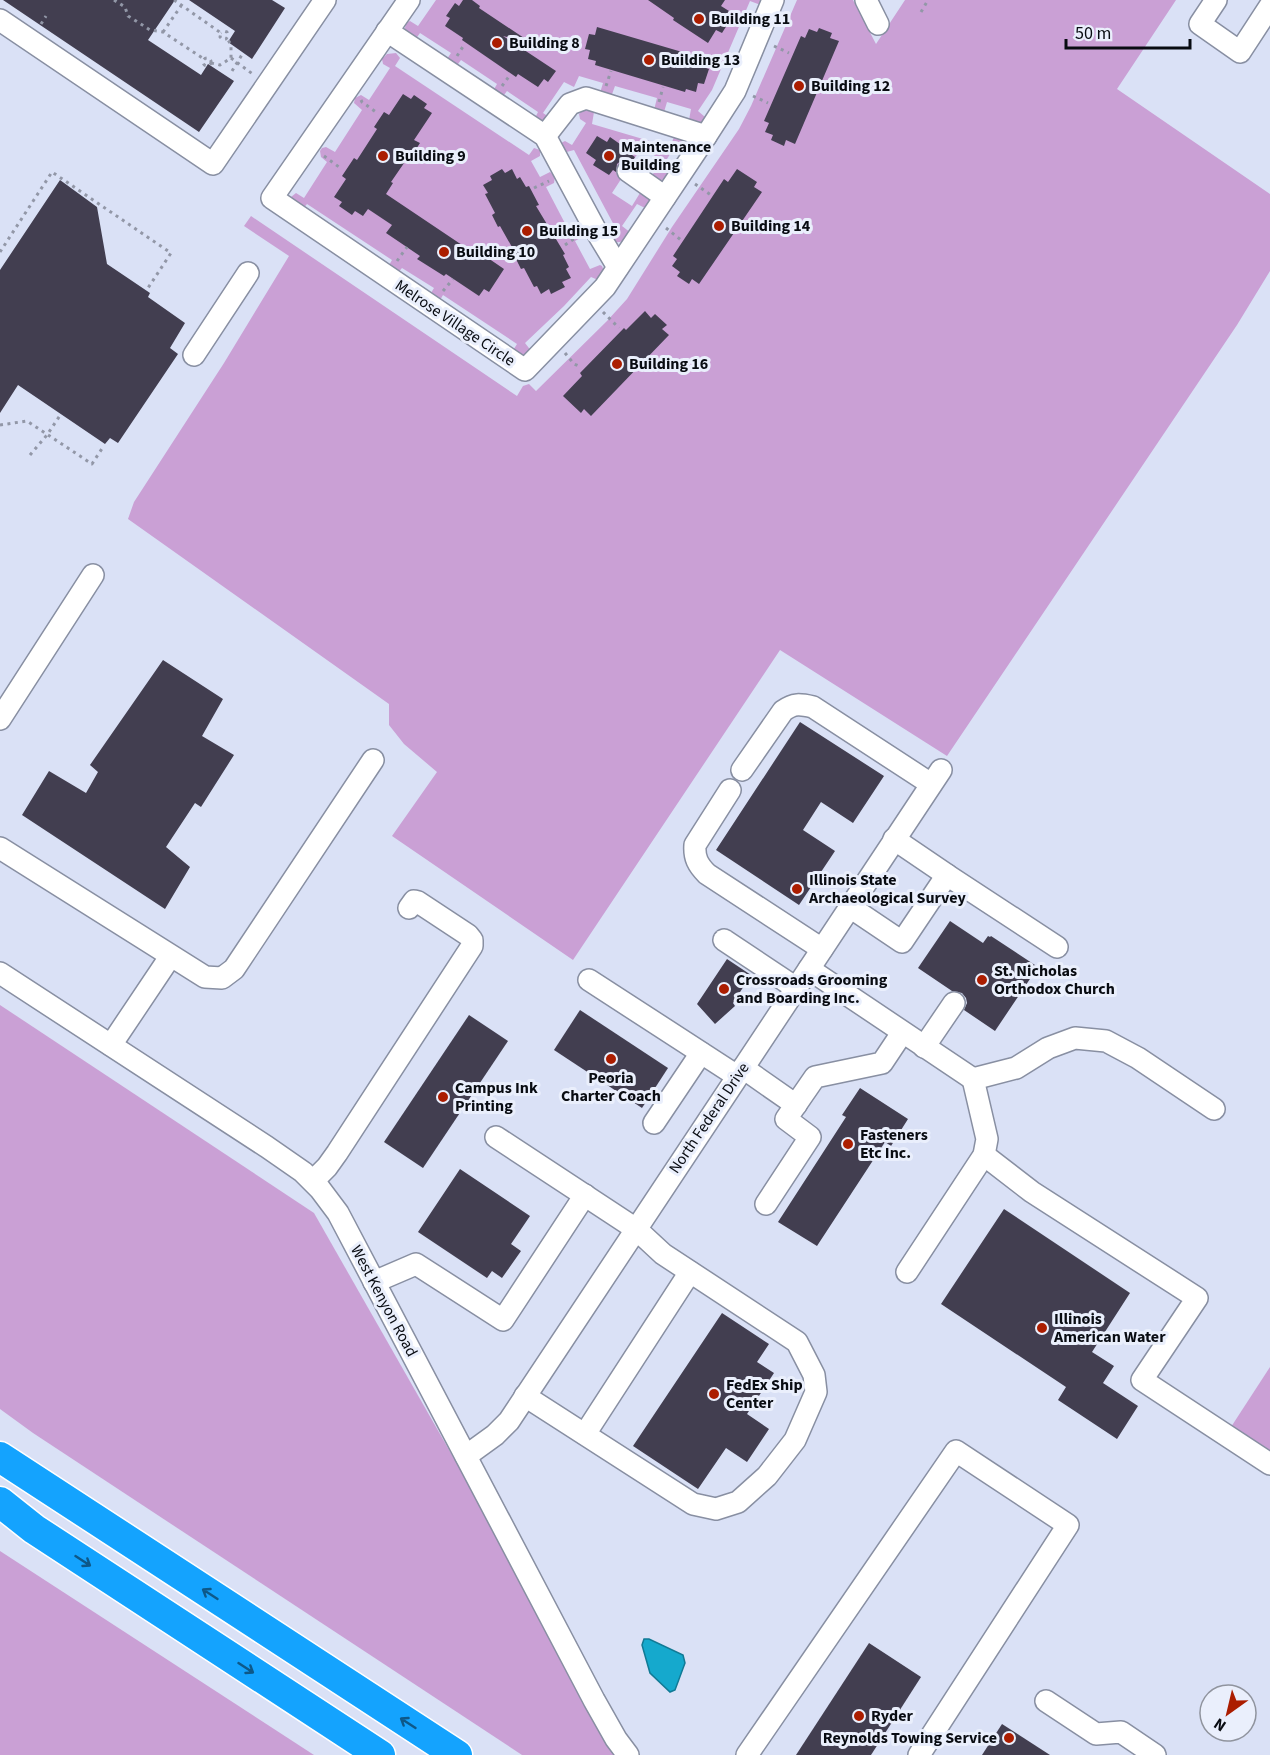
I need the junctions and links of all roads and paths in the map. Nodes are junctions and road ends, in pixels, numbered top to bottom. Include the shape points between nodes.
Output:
1 (114, 0) edge
2 (123, 0) edge
3 (174, 0) edge
4 (409, 0) edge
5 (773, 0) edge
6 (866, 0) edge
7 (928, 0) edge
8 (1216, 0) edge
9 (323, 1) edge
10 (121, 4) junction
11 (181, 6) junction
12 (1270, 6) edge
13 (921, 12) dead end
14 (0, 20) edge
15 (878, 24) dead end
16 (387, 31) junction
17 (163, 32) junction
18 (243, 53) dead end
19 (231, 58) junction
20 (237, 63) junction
21 (232, 71) dead end
22 (268, 84) junction
23 (545, 136) junction
24 (706, 136) junction
25 (628, 171) dead end
26 (665, 197) junction
27 (0, 252) edge
28 (618, 267) junction
29 (248, 273) dead end
30 (146, 291) dead end
31 (194, 355) dead end
32 (61, 414) dead end
33 (0, 425) edge
34 (47, 435) junction
35 (103, 447) dead end
36 (30, 455) dead end
37 (93, 575) dead end
38 (0, 719) edge
39 (373, 760) dead end
40 (742, 770) dead end
41 (730, 790) dead end
42 (894, 840) junction
43 (0, 848) edge
44 (947, 875) junction
45 (850, 907) junction
46 (409, 908) dead end
47 (724, 940) dead end
48 (1057, 947) dead end
49 (822, 949) junction
50 (170, 957) junction
51 (809, 969) junction
52 (0, 973) edge
53 (589, 980) dead end
54 (796, 988) junction
55 (954, 1003) dead end
56 (902, 1033) junction
57 (111, 1045) junction
58 (924, 1047) junction
59 (701, 1053) junction
60 (740, 1072) junction
61 (973, 1079) junction
62 (796, 1105) junction
63 (1214, 1109) dead end
64 (654, 1123) dead end
65 (495, 1137) dead end
66 (984, 1155) junction
67 (313, 1181) junction
68 (585, 1195) junction
69 (766, 1204) dead end
70 (636, 1229) junction
71 (690, 1272) junction
72 (907, 1272) dead end
73 (374, 1282) junction
74 (525, 1396) junction
75 (585, 1434) junction
76 (0, 1438) edge
77 (466, 1456) junction
78 (0, 1457) edge
79 (1270, 1464) edge
80 (0, 1502) edge
81 (0, 1516) edge
82 (34, 1529) junction
83 (167, 1566) junction
84 (1046, 1701) dead end
85 (380, 1755) edge
86 (457, 1755) edge
87 (628, 1755) edge
88 (747, 1755) edge
89 (920, 1755) edge
90 (1155, 1755) edge

1 - 10 path
2 - 10 path
3 - 11 path
4 - 16 street, Melrose Village Circle
5 - 24 street, Melrose Village Circle via 735,91
6 - 15 street
7 - 13 path
8 - 12 street via 1200,24 1240,52
9 - 22 street
10 - 17 path via 128,16 144,27
11 - 17 path
11 - 19 path via 228,34
14 - 22 street via 213,164
16 - 23 street
16 - 28 street, Melrose Village Circle via 272,198 525,370 605,287
17 - 19 path via 204,59 205,66 220,65
18 - 20 path
19 - 20 path
20 - 21 path
20 - 22 path
23 - 24 street via 570,104 586,98
23 - 28 street
24 - 26 street, Melrose Village Circle
25 - 26 street
26 - 28 street, Melrose Village Circle
27 - 30 path via 52,172 171,253
29 - 31 street
32 - 34 path
33 - 34 path via 27,421
34 - 35 path via 92,464
34 - 36 path
37 - 38 street
39 - 50 street via 234,969 222,978 206,977
40 - 42 street, North Federal Drive via 783,711 791,705 813,707 936,777
41 - 49 street via 696,845 694,855 699,866
42 - 44 street
42 - 45 street, North Federal Drive
43 - 50 street
44 - 45 street via 902,942
44 - 48 street
45 - 49 street, North Federal Drive
46 - 67 street via 414,901 418,902 468,935 472,946 337,1153
47 - 54 street
49 - 51 street, North Federal Drive
50 - 57 street
51 - 54 street, North Federal Drive
51 - 56 street
52 - 57 street, West Kenyon Road
53 - 59 street
54 - 60 street, North Federal Drive
55 - 58 street
56 - 58 street
56 - 62 street via 882,1063 815,1077
57 - 67 street, West Kenyon Road
58 - 61 street
59 - 60 street
59 - 64 street
60 - 62 street
60 - 70 street, North Federal Drive
61 - 63 street via 1016,1068 1048,1048 1075,1038 1106,1041
61 - 66 street via 987,1139
62 - 69 street via 786,1119 810,1137
65 - 68 street
66 - 72 street
66 - 79 street via 1032,1192 1197,1298 1142,1380
67 - 73 street, West Kenyon Road via 338,1213
68 - 70 street
68 - 73 street via 502,1320 416,1264
70 - 71 street
70 - 74 street, North Federal Drive
71 - 75 street
71 - 75 street via 797,1342 814,1375 816,1392 795,1440 760,1483 738,1502 716,1509 693,1504
73 - 77 street, West Kenyon Road
74 - 75 street
74 - 77 street, North Federal Drive via 509,1421
76 - 83 highway
77 - 87 street, West Kenyon Road via 594,1700
78 - 83 highway
80 - 82 highway
81 - 82 highway
82 -> 85 highway
86 -> 83 highway
84 - 90 street via 1096,1734 1121,1732
88 - 89 street via 956,1451 1068,1525

